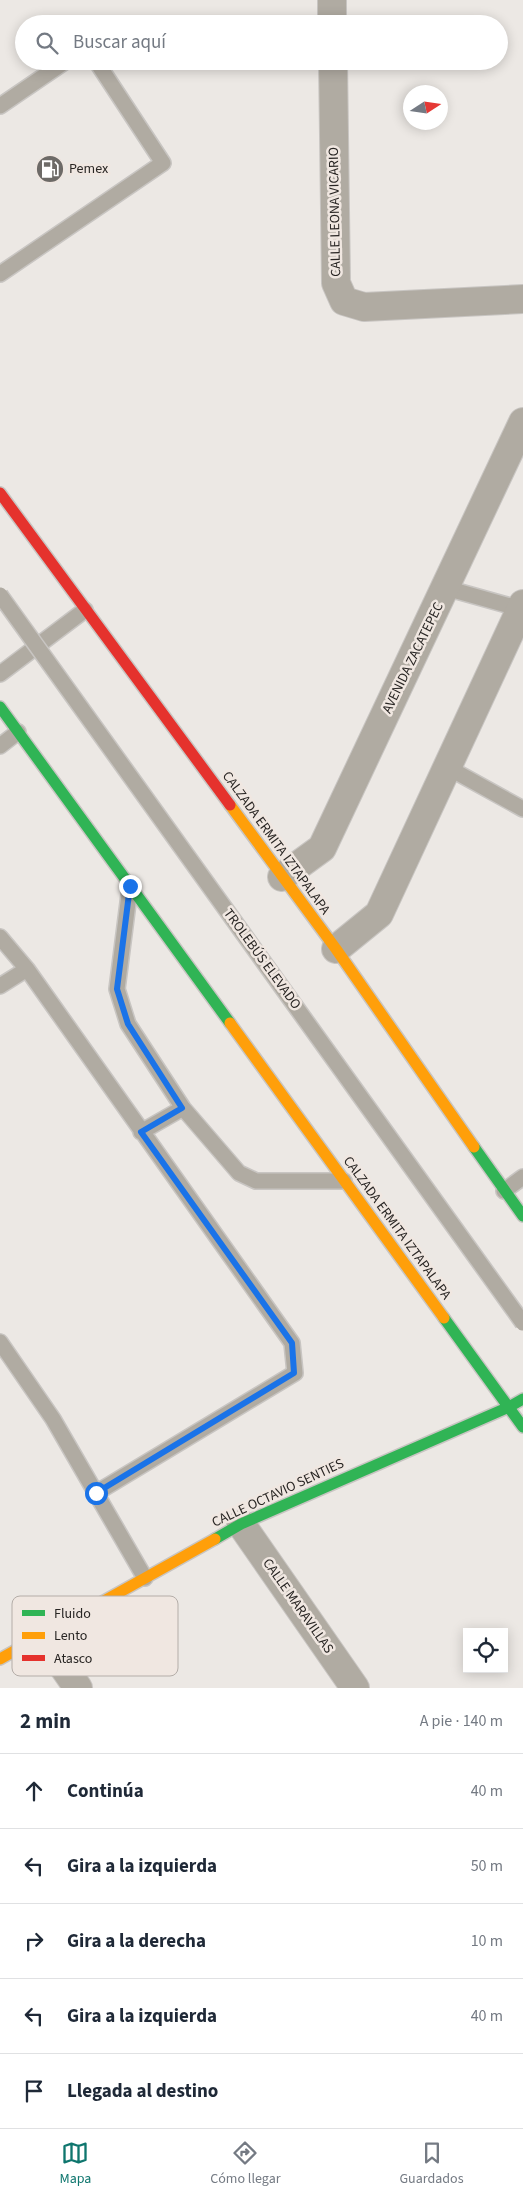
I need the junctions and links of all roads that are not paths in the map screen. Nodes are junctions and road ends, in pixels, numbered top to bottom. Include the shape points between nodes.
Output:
1 (332, 0) edge
2 (332, 15) edge
3 (53, 70) edge
4 (102, 70) edge
5 (333, 70) edge
6 (0, 106) edge
7 (0, 274) edge
8 (523, 299) edge
9 (523, 422) edge
10 (0, 492) edge
11 (446, 588) junction
12 (0, 595) edge
13 (522, 607) edge
14 (85, 610) junction
15 (0, 674) edge
16 (0, 707) edge
17 (18, 732) junction
18 (0, 746) edge
19 (447, 767) junction
20 (523, 809) edge
21 (282, 877) junction
22 (130, 886) junction
23 (0, 937) edge
24 (336, 949) junction
25 (27, 969) junction
26 (0, 986) edge
27 (182, 1108) junction
28 (141, 1132) junction
29 (523, 1177) edge
30 (344, 1181) junction
31 (504, 1191) junction
32 (523, 1216) edge
33 (523, 1323) edge
34 (0, 1342) edge
35 (523, 1399) edge
36 (509, 1408) junction
37 (523, 1427) edge
38 (96, 1493) junction
39 (241, 1524) junction
40 (144, 1578) junction
41 (112, 1596) edge
42 (12, 1652) edge
43 (0, 1659) edge
44 (70, 1676) edge
45 (78, 1688) edge
46 (356, 1688) edge

1 - 2 street
3 - 6 lane
4 - 7 lane via 163,163
5 - 8 street, CALLE LEONA VICARIO via 336,283 344,300 364,307
9 - 11 street, AVENIDA ZACATEPEC
10 - 14 main road, CALZADA ERMITA IZTAPALAPA
11 - 13 lane
11 - 21 street, AVENIDA ZACATEPEC via 322,848
12 - 33 lane, TROLEBÚS ELEVADO, bridge
13 - 19 street
14 - 15 lane
14 - 21 main road, CALZADA ERMITA IZTAPALAPA
16 - 17 main road, CALZADA ERMITA IZTAPALAPA
17 - 18 lane
17 - 22 main road, CALZADA ERMITA IZTAPALAPA
19 - 20 lane
19 - 24 street via 379,914
21 - 24 main road, CALZADA ERMITA IZTAPALAPA
22 - 27 lane via 117,989 128,1024
22 - 30 main road, CALZADA ERMITA IZTAPALAPA
23 - 25 lane
24 - 31 main road, CALZADA ERMITA IZTAPALAPA
25 - 26 lane
25 - 28 lane
27 - 28 lane
27 - 30 lane via 239,1173 256,1181
28 - 38 lane via 292,1343 294,1373
29 - 31 lane
30 - 36 main road, CALZADA ERMITA IZTAPALAPA
31 - 32 main road, CALZADA ERMITA IZTAPALAPA
34 - 38 lane via 53,1419
35 - 36 main road, CALLE OCTAVIO SENTIES
36 - 37 main road, CALZADA ERMITA IZTAPALAPA
36 - 39 main road, CALLE OCTAVIO SENTIES
38 - 40 lane
39 - 40 main road, CALLE OCTAVIO SENTIES
39 - 46 street, CALLE MARAVILLAS
40 - 41 main road, CALLE OCTAVIO SENTIES
42 - 43 main road, CALLE OCTAVIO SENTIES
44 - 45 street

